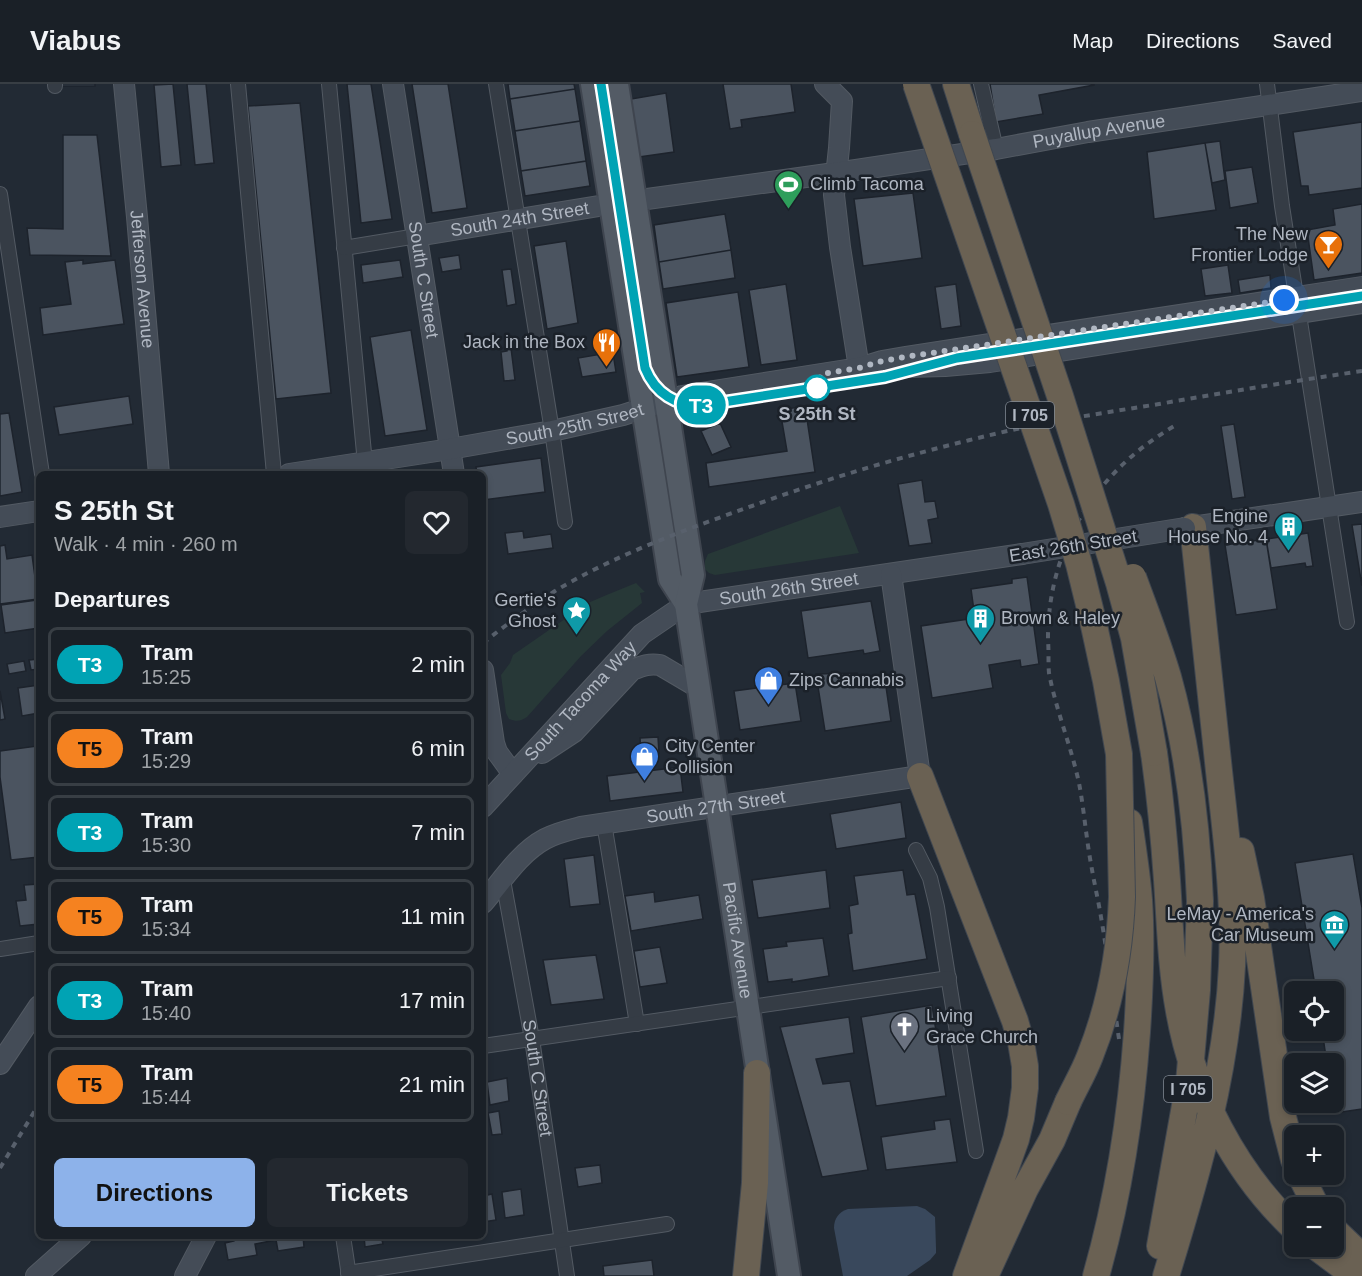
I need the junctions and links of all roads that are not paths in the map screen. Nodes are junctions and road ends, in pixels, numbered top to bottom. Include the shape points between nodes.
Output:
1 (124, 84) edge
2 (238, 84) edge
3 (329, 84) edge
4 (393, 84) edge
5 (496, 84) edge
6 (592, 84) edge
7 (617, 84) edge
8 (825, 84) edge
9 (916, 84) edge
10 (956, 84) edge
11 (961, 84) edge
12 (981, 84) edge
13 (1267, 84) edge
14 (1362, 91) edge
15 (843, 93) edge
16 (1269, 105) junction
17 (972, 134) junction
18 (996, 149) junction
19 (837, 172) junction
20 (0, 194) edge
21 (634, 200) junction
22 (611, 204) junction
23 (518, 219) junction
24 (417, 236) junction
25 (344, 248) junction
26 (1362, 287) edge
27 (1362, 303) edge
28 (1297, 306) junction
29 (859, 368) junction
30 (1060, 396) junction
31 (666, 400) junction
32 (643, 409) junction
33 (552, 431) junction
34 (450, 449) junction
35 (365, 468) edge
36 (42, 471) edge
37 (159, 471) edge
38 (274, 471) edge
39 (327, 471) edge
40 (454, 471) edge
41 (1362, 502) edge
42 (1329, 507) junction
43 (36, 511) edge
44 (0, 517) edge
45 (565, 522) dead end
46 (1189, 527) junction
47 (891, 574) junction
48 (686, 604) junction
49 (1347, 622) dead end
50 (699, 688) junction
51 (486, 690) edge
52 (1215, 729) junction
53 (1119, 754) junction
54 (516, 771) junction
55 (920, 776) junction
56 (486, 804) edge
57 (717, 806) junction
58 (604, 824) junction
59 (916, 850) dead end
60 (503, 880) junction
61 (486, 900) edge
62 (36, 943) edge
63 (0, 949) edge
64 (949, 978) junction
65 (747, 1007) junction
66 (36, 1010) edge
67 (637, 1024) junction
68 (532, 1039) junction
69 (486, 1046) edge
70 (0, 1064) edge
71 (757, 1073) junction
72 (1285, 1125) edge
73 (976, 1151) dead end
74 (1284, 1218) edge
75 (667, 1224) dead end
76 (78, 1239) edge
77 (204, 1239) edge
78 (343, 1239) edge
79 (562, 1240) junction
80 (1344, 1240) edge
81 (1330, 1257) edge
82 (1362, 1257) edge
83 (349, 1275) edge
84 (36, 1276) edge
85 (185, 1276) edge
86 (567, 1276) edge
87 (746, 1276) edge
88 (789, 1276) edge
89 (966, 1276) edge
90 (985, 1276) edge
91 (1096, 1276) edge
92 (1155, 1276) edge
93 (1166, 1276) edge
94 (1355, 1276) edge

1 - 37 street, Jefferson Avenue
2 - 38 street
3 - 25 street
4 - 24 street, South C Street
5 - 23 street
6 - 22 main road, Pacific Avenue
7 - 21 main road, Pacific Avenue
8 - 15 street
9 - 53 highway, I 705, bridge via 1061,504 1093,621
10 - 17 highway, I 705
11 - 17 highway
12 - 18 street
13 - 16 street
14 - 16 street, Puyallup Avenue
15 - 19 street
16 - 18 street, Puyallup Avenue
16 - 28 street
17 - 30 highway, I 705, bridge
18 - 19 street, Puyallup Avenue
19 - 21 street, South 24th Street
19 - 29 street via 835,205
20 - 36 street
21 - 22 street, South 24th Street
21 - 31 main road, Pacific Avenue
22 - 23 street, South 24th Street
22 - 32 main road, Pacific Avenue
23 - 24 street, South 24th Street
23 - 33 street
24 - 25 street, South 24th Street
24 - 34 street, South C Street
25 - 35 street
26 - 28 street
27 - 28 street
28 - 29 street, South 25th Street via 981,363
28 - 42 street
29 - 31 street, South 25th Street
30 - 74 highway, bridge via 1119,583 1145,693 1161,801 1181,1023 1203,1094 1227,1141 1244,1169
30 - 92 highway, I 705, bridge via 1134,579 1168,679 1185,756 1198,857 1200,947 1193,1040 1184,1115
31 - 32 street, South 25th Street
31 - 48 main road, Pacific Avenue via 693,575
32 - 33 street, South 25th Street
32 - 48 main road, Pacific Avenue via 670,579
33 - 34 street, South 25th Street
33 - 45 street
34 - 35 street, South 25th Street
34 - 40 street, South C Street
35 - 39 street, South 25th Street
41 - 42 street, East 26th Street
42 - 46 street, East 26th Street
42 - 49 street
43 - 44 street
46 - 47 street, East 26th Street, bridge
46 - 52 highway
47 - 48 street, South 26th Street
47 - 55 street
48 - 50 main road, Pacific Avenue
48 - 54 street, South Tacoma Way via 642,634
50 - 54 street via 660,664 644,664 632,670 574,732
50 - 57 main road, Pacific Avenue
51 - 54 street via 497,752
52 - 72 highway via 1251,898
52 - 93 highway via 1229,862 1232,965 1226,1030 1206,1135
53 - 90 highway, bridge via 1121,921 1100,1029 1052,1140
53 - 91 highway, bridge via 1139,897 1140,993 1126,1146
54 - 56 street, South Tacoma Way
55 - 57 street, South 27th Street
55 - 89 highway via 1015,1021 1025,1066 1024,1100 1016,1139
57 - 58 street, South 27th Street
57 - 65 main road, Pacific Avenue
58 - 60 street, South 27th Street via 581,826 544,839 520,858
58 - 67 street
59 - 64 street via 930,878
60 - 61 street, South 27th Street
60 - 68 street, South C Street
62 - 63 street
64 - 65 street
64 - 73 street
65 - 67 street
65 - 71 main road, Pacific Avenue
66 - 70 street
67 - 68 street
68 - 69 street
68 - 79 street, South C Street
71 - 87 highway via 755,1183
71 - 88 main road, Pacific Avenue
75 - 79 street
76 - 84 street
77 - 85 street
78 - 83 street
79 - 83 street
79 - 86 street, South C Street
80 - 82 highway
81 - 94 highway

